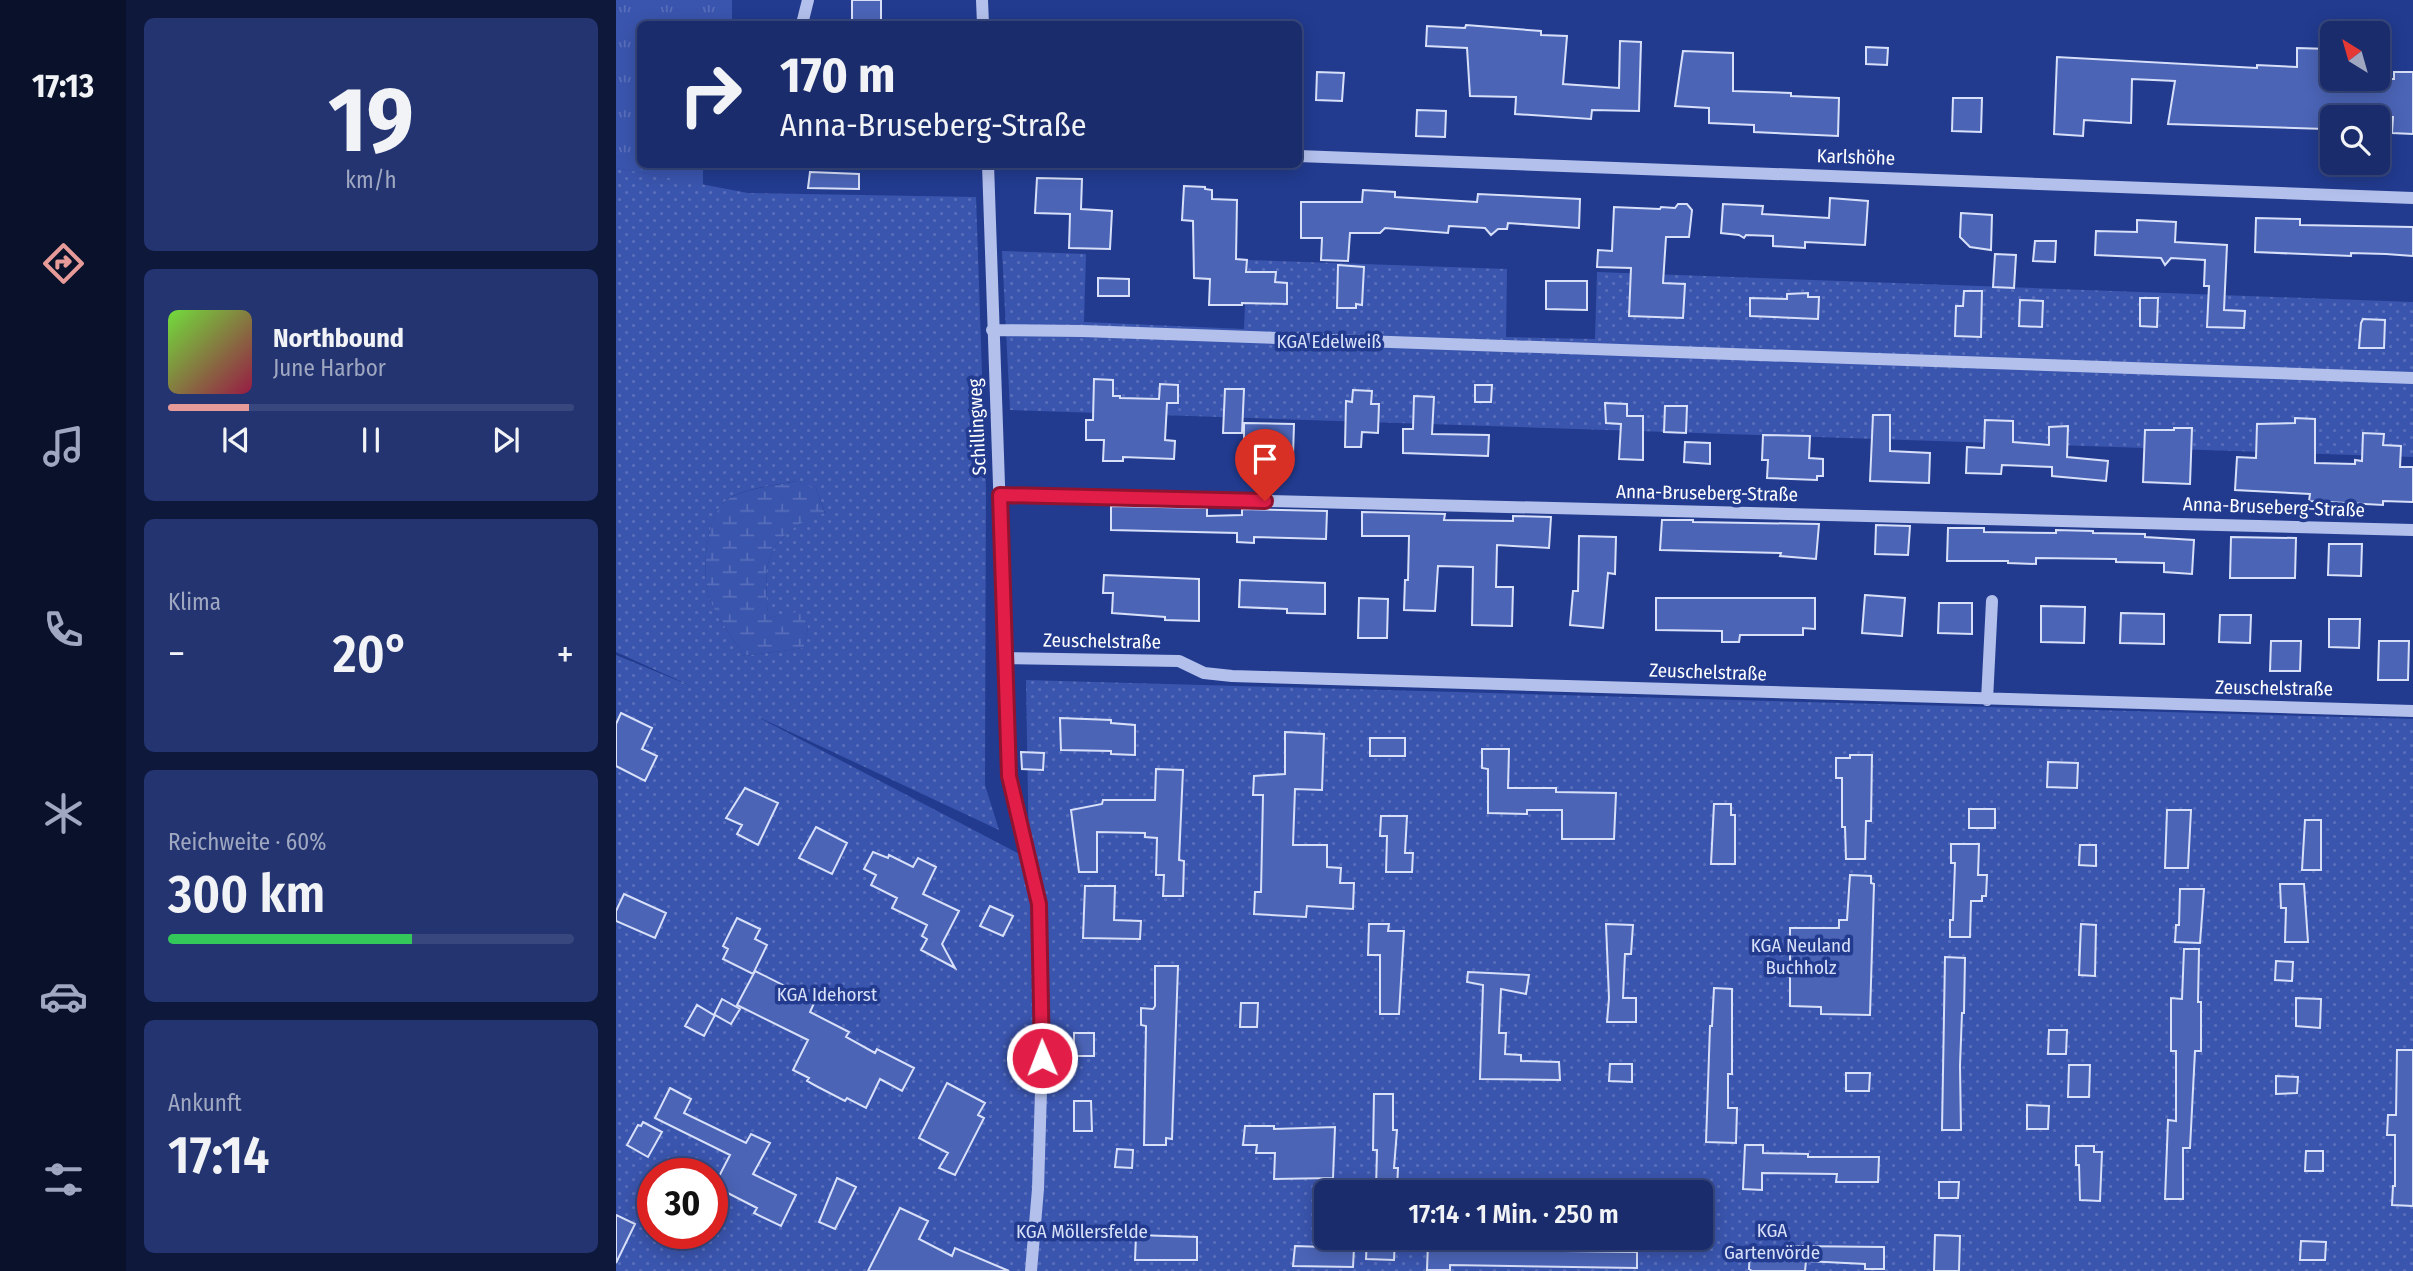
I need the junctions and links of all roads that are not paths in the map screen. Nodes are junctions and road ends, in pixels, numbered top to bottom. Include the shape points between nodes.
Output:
1 (808, 0) edge
2 (982, 0) edge
3 (803, 21) edge
4 (983, 21) edge
5 (1302, 156) edge
6 (988, 168) edge
7 (2413, 198) edge
8 (992, 330) junction
9 (2413, 378) edge
10 (1000, 495) junction
11 (2413, 530) edge
12 (1992, 601) dead end
13 (1004, 658) junction
14 (1987, 700) junction
15 (2413, 711) edge
16 (1031, 1271) edge

1 - 3 street
2 - 4 street
5 - 7 street, Karlshöhe
6 - 8 street, Schillingweg
8 - 9 street
8 - 10 street, Schillingweg
10 - 11 street, Anna-Bruseberg-Straße
10 - 13 street, Schillingweg
12 - 14 street
13 - 14 street, Zeuschelstraße via 1179,661 1204,673 1232,676
13 - 16 street, Schillingweg via 1009,776 1039,904 1042,1058
14 - 15 street, Zeuschelstraße

